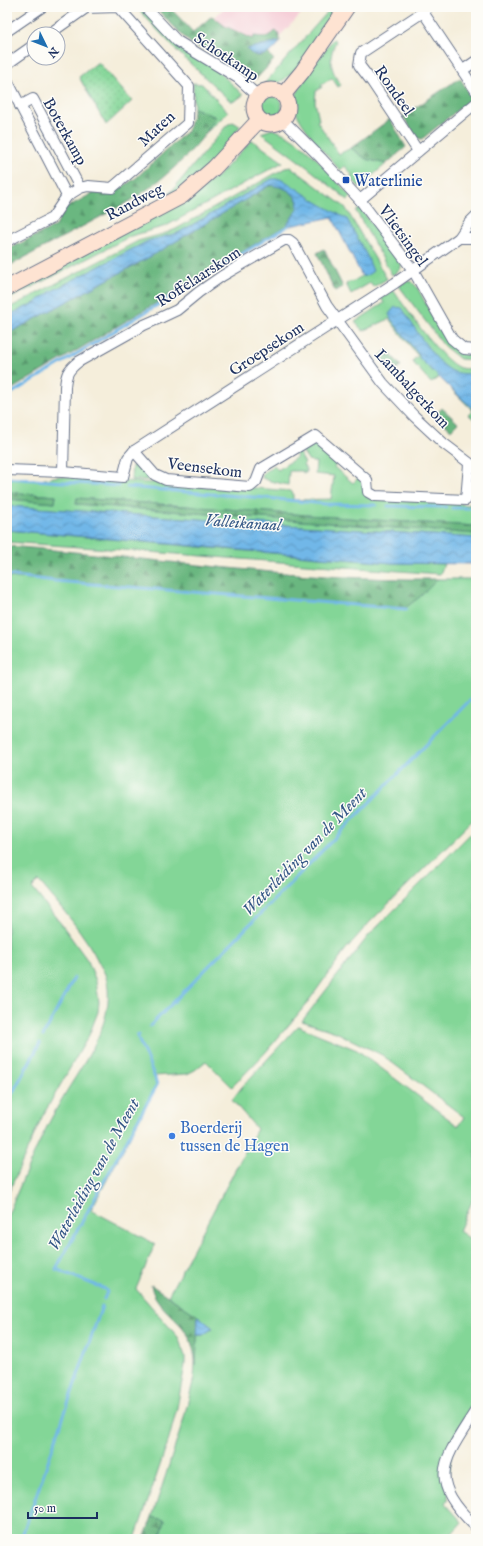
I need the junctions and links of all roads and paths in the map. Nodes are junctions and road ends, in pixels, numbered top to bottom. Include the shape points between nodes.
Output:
1 (42, 7) edge
2 (145, 7) edge
3 (347, 7) edge
4 (426, 9) edge
5 (60, 26) edge
6 (7, 31) edge
7 (26, 51) edge
8 (476, 61) edge
9 (7, 64) edge
10 (463, 70) junction
11 (7, 80) edge
12 (476, 91) edge
13 (283, 95) junction
14 (258, 96) junction
15 (476, 103) edge
16 (20, 106) junction
17 (259, 120) junction
18 (283, 120) junction
19 (418, 151) junction
20 (80, 188) junction
21 (67, 196) junction
22 (360, 200) junction
23 (476, 216) edge
24 (458, 238) junction
25 (476, 238) edge
26 (7, 241) edge
27 (413, 270) junction
28 (7, 288) edge
29 (336, 320) junction
30 (476, 350) edge
31 (134, 451) junction
32 (473, 466) edge
33 (7, 470) edge
34 (63, 472) junction
35 (476, 1410) edge
36 (476, 1527) edge

1 - 6 street
2 - 14 street, Schotkamp via 177,41 238,78
3 - 13 main road
4 - 10 street
4 - 19 street, Rondeel via 361,53 359,65
5 - 20 street, Maten via 86,8 118,7 189,86 188,123 112,188
7 - 9 street
8 - 10 street
10 - 12 street
11 - 16 street, Boterkamp
13 - 14 main road via 267,90
13 - 18 main road via 288,107
14 - 17 main road via 254,102 254,109
15 - 19 street
16 - 20 street, Boterkamp via 33,99
16 - 21 street, Boterkamp
17 - 18 main road via 271,125
17 - 28 main road, Randweg via 214,168 182,196
18 - 22 street, Vlietsingel
19 - 22 street
20 - 21 street, Maten
21 - 26 street, Maten via 52,218
22 - 27 street, Vlietsingel
23 - 24 street, Groepsekom
24 - 25 street
24 - 27 street, Groepsekom
27 - 29 street, Groepsekom
27 - 30 street, Vlietsingel via 452,339 464,349
29 - 31 street, Groepsekom
29 - 32 street, Lambalgerkom via 387,388 414,416
29 - 34 street, Roffelaarskom via 294,243 284,240 210,284 177,310 144,324 69,369 65,387
31 - 32 street, Veensekom via 155,475 166,480 250,487 256,482 260,469 316,436 367,480 368,492 375,496 466,500
31 - 34 street via 128,458 124,477
33 - 34 street
35 - 36 street via 448,1454 444,1468 444,1485 453,1501

